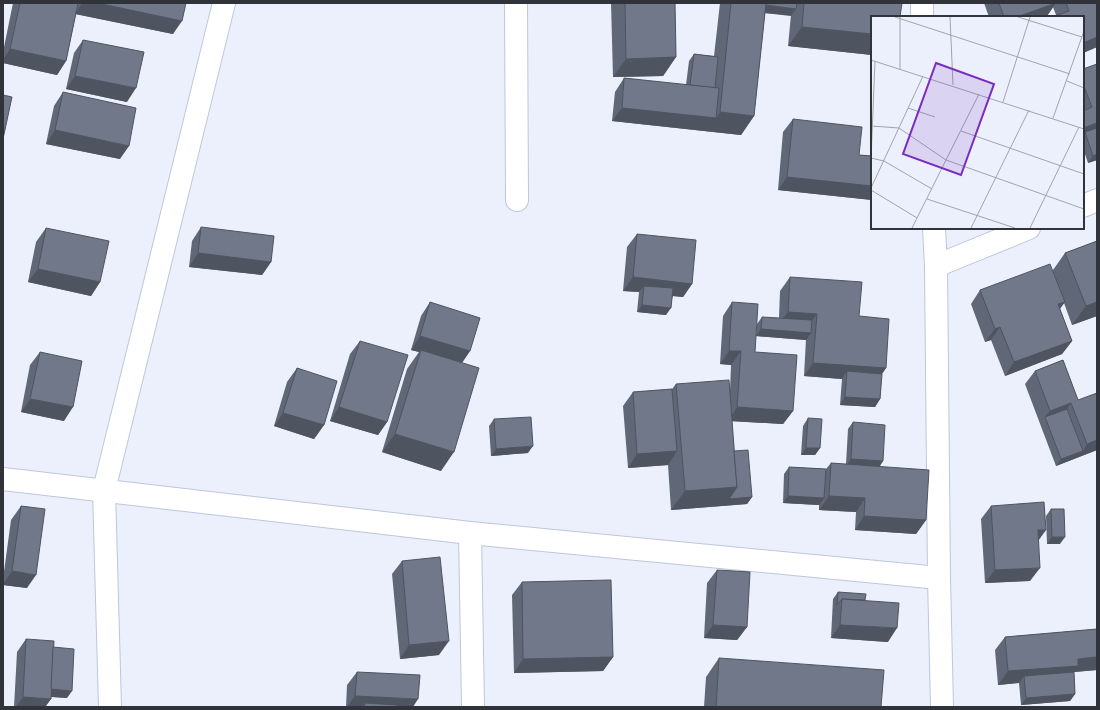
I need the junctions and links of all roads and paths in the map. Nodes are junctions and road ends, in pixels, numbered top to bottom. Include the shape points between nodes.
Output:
1 (224, 3) edge
2 (516, 3) edge
3 (922, 3) edge
4 (922, 16) edge
5 (517, 200) dead end
6 (1097, 200) edge
7 (1084, 206) edge
8 (934, 229) edge
9 (1027, 229) edge
10 (936, 266) junction
11 (3, 479) edge
12 (104, 490) junction
13 (470, 533) junction
14 (939, 578) junction
15 (110, 707) edge
16 (473, 707) edge
17 (942, 707) edge

1 - 12 street
2 - 5 street
3 - 4 street
6 - 7 street
8 - 10 street
9 - 10 street
10 - 14 street
11 - 12 street
12 - 13 street
12 - 15 street
13 - 14 street
13 - 16 street
14 - 17 street

